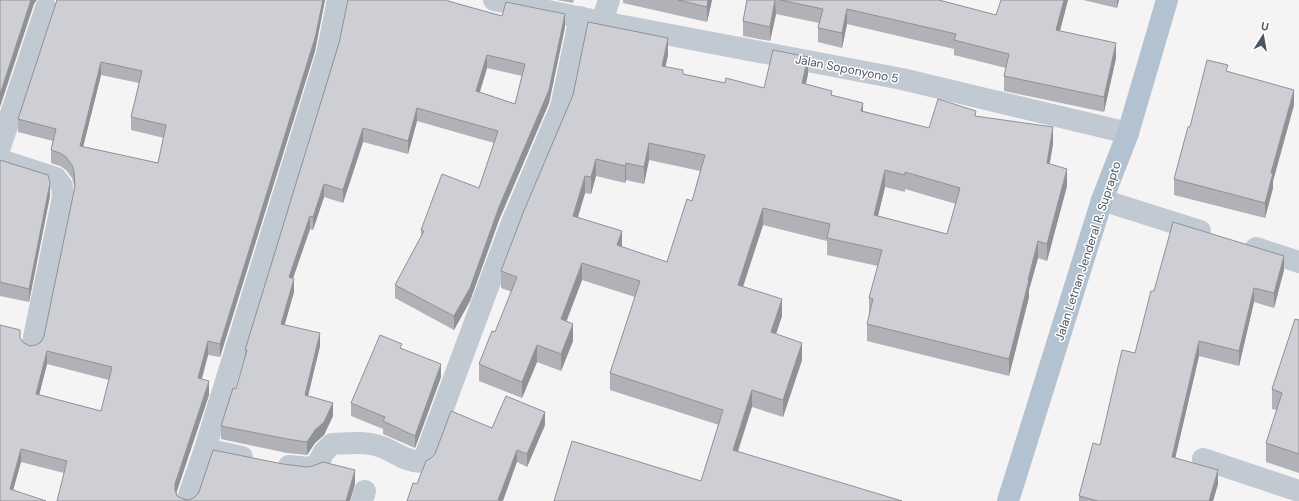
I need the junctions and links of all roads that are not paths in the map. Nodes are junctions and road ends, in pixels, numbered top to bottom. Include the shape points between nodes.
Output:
1 (338, 0) edge
2 (494, 0) edge
3 (609, 0) edge
4 (1168, 0) edge
5 (46, 8) dead end
6 (580, 18) junction
7 (602, 22) junction
8 (1128, 133) junction
9 (0, 147) edge
10 (0, 160) edge
11 (1102, 200) junction
12 (1216, 236) edge
13 (1238, 243) edge
14 (1299, 262) edge
15 (32, 347) edge
16 (205, 449) junction
17 (1203, 459) dead end
18 (1299, 491) edge
19 (187, 501) edge
20 (1008, 501) edge

1 - 16 street via 327,54
2 - 6 street, Jalan Soponyono 5
3 - 7 street
4 - 8 main road, Jalan Letnan Jenderal R. Suprapto
5 - 9 street
6 - 7 street, Jalan Soponyono 5
6 - 16 street via 561,107 511,225 423,462 415,463 381,447 364,443 332,444 317,465 310,468
7 - 8 street, Jalan Soponyono 5 via 902,79
8 - 11 main road, Jalan Letnan Jenderal R. Suprapto
10 - 15 street via 56,178 62,186 63,197
11 - 12 street
11 - 20 main road, Jalan Letnan Jenderal R. Suprapto
13 - 14 street
16 - 19 street
17 - 18 street

